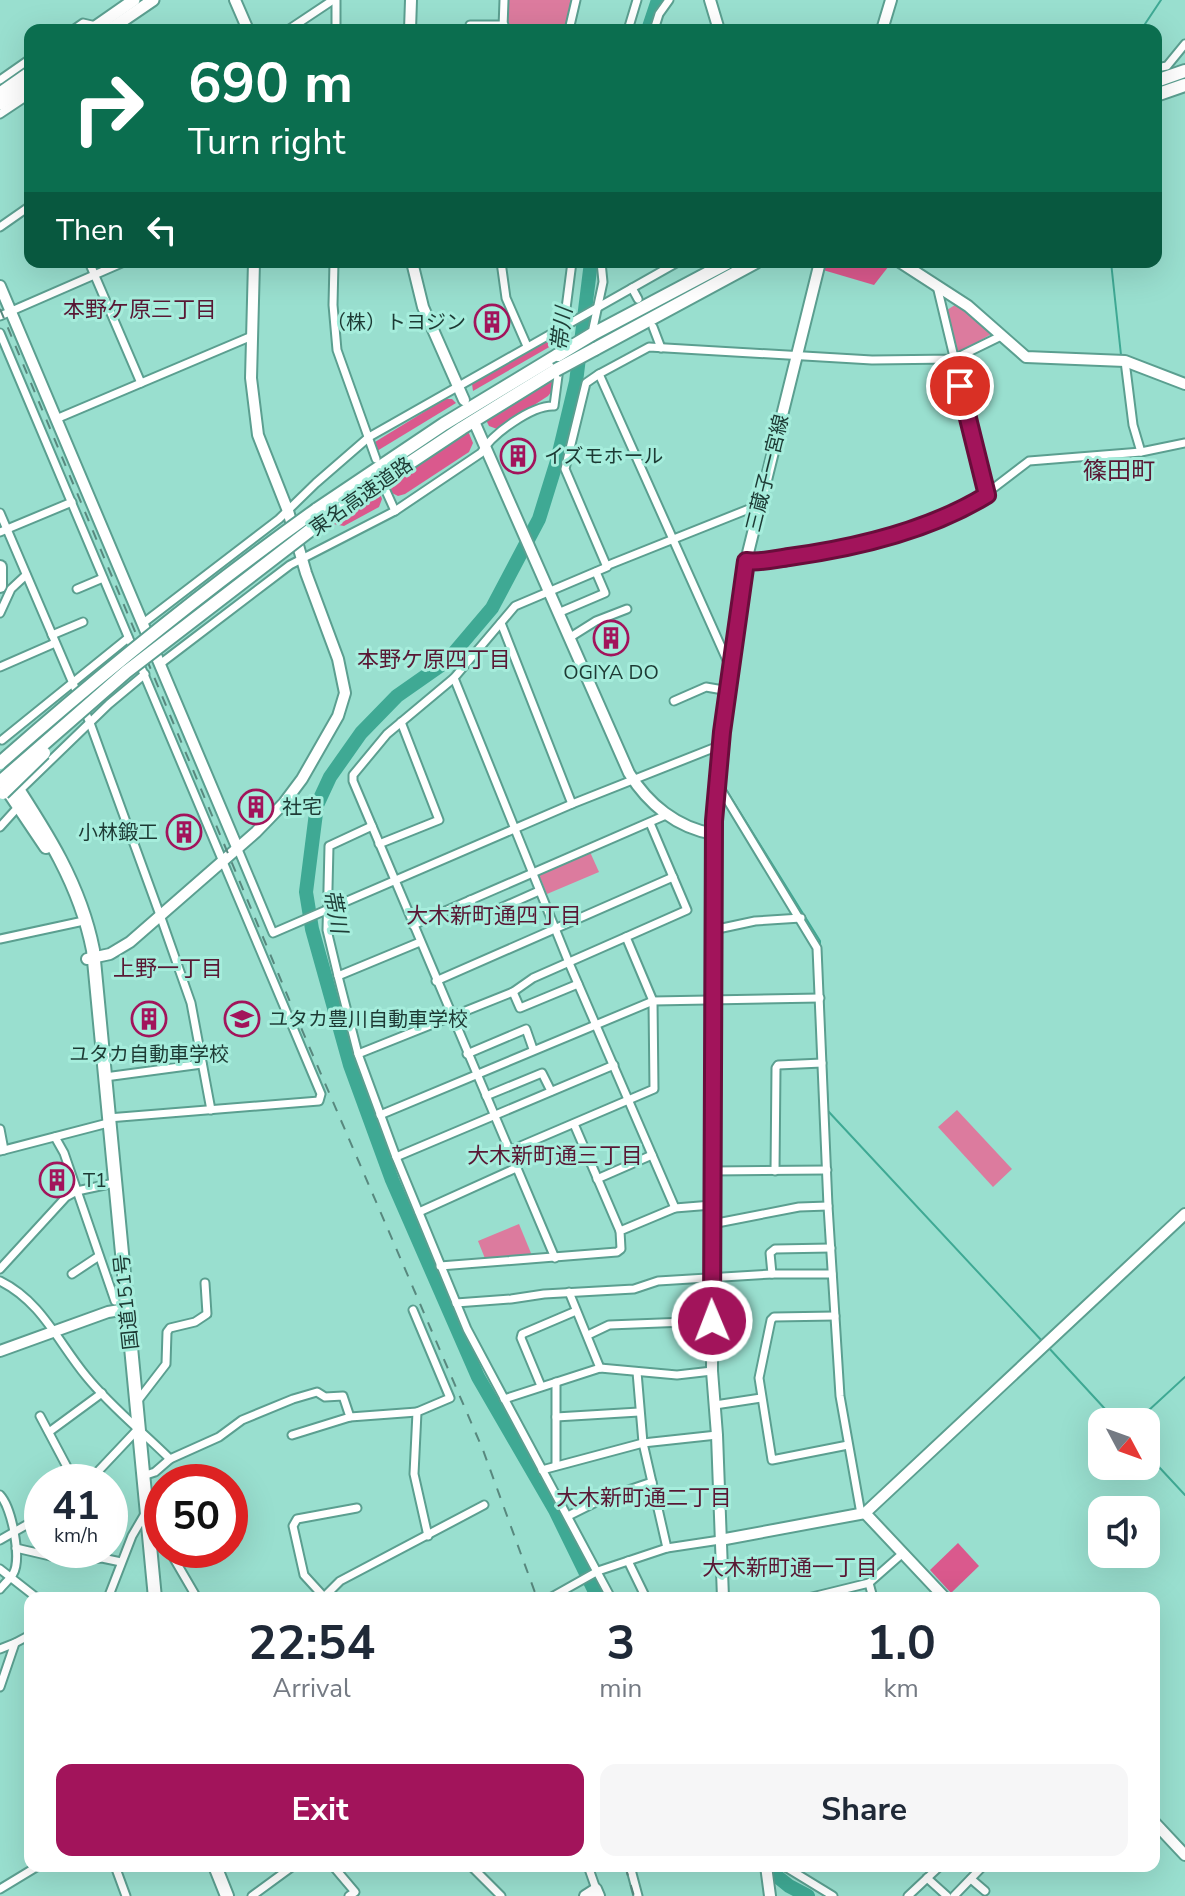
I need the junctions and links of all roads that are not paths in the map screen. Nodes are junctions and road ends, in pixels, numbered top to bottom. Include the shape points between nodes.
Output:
1 (134, 0) edge
2 (153, 0) edge
3 (235, 0) edge
4 (334, 0) edge
5 (411, 0) edge
6 (504, 0) edge
7 (576, 0) edge
8 (637, 0) edge
9 (669, 0) edge
10 (710, 0) edge
11 (891, 0) edge
12 (108, 24) edge
13 (111, 24) edge
14 (245, 24) edge
15 (297, 24) edge
16 (336, 24) edge
17 (410, 24) edge
18 (504, 24) edge
19 (570, 24) edge
20 (630, 24) edge
21 (656, 24) edge
22 (717, 24) edge
23 (884, 24) edge
24 (1185, 44) edge
25 (24, 63) edge
26 (1162, 67) edge
27 (24, 76) edge
28 (0, 80) edge
29 (1182, 86) edge
30 (24, 88) edge
31 (0, 93) edge
32 (1162, 93) edge
33 (24, 98) edge
34 (0, 104) edge
35 (0, 114) edge
36 (24, 210) edge
37 (0, 227) edge
38 (92, 268) edge
39 (111, 268) edge
40 (254, 268) edge
41 (334, 268) edge
42 (413, 268) edge
43 (502, 268) edge
44 (571, 268) edge
45 (602, 268) edge
46 (667, 268) edge
47 (718, 268) edge
48 (745, 268) edge
49 (818, 268) edge
50 (910, 268) edge
51 (95, 275) junction
52 (936, 284) junction
53 (0, 286) edge
54 (632, 288) junction
55 (638, 299) dead end
56 (597, 307) junction
57 (5, 314) edge
58 (566, 324) junction
59 (653, 327) dead end
60 (0, 333) edge
61 (591, 335) junction
62 (252, 336) junction
63 (1001, 336) junction
64 (527, 346) junction
65 (661, 348) junction
66 (796, 356) junction
67 (954, 359) junction
68 (1125, 361) junction
69 (599, 374) junction
70 (141, 383) junction
71 (1185, 384) edge
72 (458, 386) junction
73 (464, 400) dead end
74 (56, 419) junction
75 (476, 426) dead end
76 (369, 437) junction
77 (1185, 443) edge
78 (485, 446) junction
79 (1141, 452) junction
80 (376, 459) dead end
81 (386, 491) dead end
82 (987, 495) junction
83 (72, 502) junction
84 (759, 505) junction
85 (288, 511) junction
86 (395, 511) junction
87 (0, 513) edge
88 (319, 516) junction
89 (4, 531) edge
90 (672, 540) junction
91 (303, 558) junction
92 (746, 561) junction
93 (606, 566) junction
94 (0, 567) edge
95 (596, 572) junction
96 (26, 575) junction
97 (103, 578) junction
98 (0, 586) edge
99 (77, 589) dead end
100 (549, 592) junction
101 (627, 609) dead end
102 (0, 613) edge
103 (558, 613) junction
104 (83, 622) dead end
105 (501, 623) junction
106 (142, 624) junction
107 (128, 638) junction
108 (569, 638) junction
109 (53, 639) junction
110 (160, 664) junction
111 (0, 667) edge
112 (732, 671) junction
113 (145, 674) junction
114 (454, 678) junction
115 (73, 685) junction
116 (729, 691) junction
117 (674, 701) dead end
118 (401, 722) junction
119 (90, 723) junction
120 (1, 738) edge
121 (721, 745) junction
122 (0, 762) edge
123 (633, 779) junction
124 (717, 783) junction
125 (23, 786) junction
126 (1, 788) edge
127 (572, 804) junction
128 (19, 806) junction
129 (666, 815) junction
130 (650, 823) junction
131 (372, 826) junction
132 (0, 827) edge
133 (514, 830) junction
134 (714, 834) junction
135 (379, 844) junction
136 (237, 847) junction
137 (222, 861) junction
138 (532, 872) junction
139 (673, 877) junction
140 (395, 882) junction
141 (539, 891) junction
142 (470, 900) junction
143 (325, 912) junction
144 (160, 915) junction
145 (801, 918) junction
146 (79, 922) junction
147 (413, 925) junction
148 (555, 927) junction
149 (713, 930) junction
150 (626, 937) junction
151 (0, 939) edge
152 (420, 942) junction
153 (91, 959) junction
154 (569, 963) junction
155 (338, 976) junction
156 (436, 981) junction
157 (578, 984) junction
158 (513, 992) junction
159 (820, 998) junction
160 (712, 1000) junction
161 (653, 1001) junction
162 (452, 1016) junction
163 (595, 1023) junction
164 (533, 1049) junction
165 (358, 1054) junction
166 (467, 1054) junction
167 (822, 1063) junction
168 (202, 1064) junction
169 (614, 1065) junction
170 (477, 1074) junction
171 (104, 1077) junction
172 (551, 1091) junction
173 (486, 1096) junction
174 (629, 1100) junction
175 (211, 1110) junction
176 (380, 1115) junction
177 (494, 1115) junction
178 (108, 1120) junction
179 (574, 1124) junction
180 (0, 1129) edge
181 (55, 1137) junction
182 (2, 1150) edge
183 (509, 1151) junction
184 (652, 1155) junction
185 (396, 1157) junction
186 (516, 1168) junction
187 (827, 1170) junction
188 (712, 1171) junction
189 (775, 1171) junction
190 (597, 1179) junction
191 (114, 1183) junction
192 (77, 1191) junction
193 (712, 1205) junction
194 (828, 1206) junction
195 (675, 1208) junction
196 (419, 1212) junction
197 (1185, 1214) edge
198 (712, 1224) junction
199 (620, 1231) junction
200 (831, 1248) junction
201 (99, 1256) junction
202 (555, 1258) junction
203 (440, 1266) junction
204 (0, 1269) edge
205 (72, 1274) dead end
206 (772, 1274) junction
207 (832, 1274) junction
208 (711, 1279) junction
209 (0, 1281) edge
210 (205, 1283) dead end
211 (569, 1292) junction
212 (456, 1303) junction
213 (121, 1305) junction
214 (413, 1310) dead end
215 (576, 1311) junction
216 (835, 1316) junction
217 (712, 1321) junction
218 (54, 1331) junction
219 (588, 1335) junction
220 (0, 1351) edge
221 (600, 1368) junction
222 (712, 1371) junction
223 (637, 1372) junction
224 (556, 1382) junction
225 (541, 1386) junction
226 (102, 1393) junction
227 (761, 1398) junction
228 (504, 1399) junction
229 (136, 1403) junction
230 (715, 1405) junction
231 (417, 1412) junction
232 (639, 1412) junction
233 (40, 1416) dead end
234 (350, 1417) junction
235 (556, 1417) junction
236 (138, 1429) junction
237 (49, 1432) junction
238 (292, 1435) dead end
239 (717, 1435) junction
240 (643, 1443) junction
241 (848, 1445) junction
242 (170, 1459) junction
243 (66, 1464) edge
244 (105, 1464) edge
245 (556, 1465) junction
246 (542, 1470) junction
247 (143, 1476) junction
248 (652, 1482) junction
249 (144, 1488) edge
250 (0, 1495) edge
251 (484, 1505) dead end
252 (357, 1508) dead end
253 (863, 1513) junction
254 (144, 1514) edge
255 (568, 1516) junction
256 (24, 1528) edge
257 (14, 1535) junction
258 (428, 1536) junction
259 (0, 1540) edge
260 (720, 1540) junction
261 (128, 1546) edge
262 (16, 1548) junction
263 (667, 1548) junction
264 (24, 1550) edge
265 (903, 1553) junction
266 (628, 1561) junction
267 (119, 1568) edge
268 (152, 1568) edge
269 (180, 1568) edge
270 (0, 1569) edge
271 (596, 1572) junction
272 (11, 1577) junction
273 (869, 1583) junction
274 (0, 1589) edge
275 (30, 1592) edge
276 (110, 1592) edge
277 (154, 1592) edge
278 (194, 1592) edge
279 (319, 1592) edge
280 (330, 1592) edge
281 (560, 1592) edge
282 (608, 1592) edge
283 (643, 1592) edge
284 (723, 1592) edge
285 (832, 1592) edge
286 (871, 1592) edge
287 (939, 1592) edge
288 (24, 1638) edge
289 (15, 1643) junction
290 (0, 1649) edge
291 (0, 1687) edge
292 (1160, 1828) edge
293 (1185, 1855) edge
294 (28, 1872) edge
295 (117, 1872) edge
296 (217, 1872) edge
297 (282, 1872) edge
298 (285, 1872) edge
299 (338, 1872) edge
300 (477, 1872) edge
301 (590, 1872) edge
302 (632, 1872) edge
303 (767, 1872) edge
304 (794, 1872) edge
305 (934, 1872) edge
306 (977, 1872) edge
307 (281, 1875) junction
308 (927, 1878) junction
309 (971, 1879) junction
310 (0, 1889) edge
311 (985, 1891) dead end
312 (598, 1892) edge
313 (126, 1896) edge
314 (227, 1896) edge
315 (252, 1896) edge
316 (349, 1896) edge
317 (501, 1896) edge
318 (585, 1896) edge
319 (638, 1896) edge
320 (770, 1896) edge
321 (833, 1896) edge
322 (908, 1896) edge
323 (947, 1896) edge
324 (954, 1896) edge

1 - 12 main road
2 - 13 main road
3 - 14 street
4 - 15 street
4 - 16 street
5 - 17 street
6 - 18 street
7 - 19 street
8 - 20 street
9 - 21 street
10 - 22 street
11 - 23 street
24 - 26 street
25 - 28 street
27 - 31 main road
29 - 32 highway
30 - 34 main road
33 - 35 street
36 - 37 street
38 - 51 street
39 - 51 street
40 - 62 street
41 - 76 street via 337,350
42 - 72 street via 423,307
43 - 64 street via 506,298
44 - 58 street
45 - 56 street
46 - 54 street
47 - 61 highway, 東名高速道路
48 - 88 highway, 東名高速道路, bridge via 556,370
49 - 66 street, 三蔵子一宮線
50 - 52 street
51 - 57 street
51 - 70 street
52 - 63 street
52 - 67 street
53 - 57 street
54 - 55 street
54 - 56 street
56 - 58 street
56 - 61 street
57 - 74 street
58 - 64 street
58 - 78 street via 554,406 542,405
59 - 65 street
60 - 83 street
61 - 88 highway, 東名高速道路, bridge via 444,424
62 - 70 street
62 - 85 street via 252,404 258,435
63 - 67 street
63 - 68 street via 1035,360
64 - 72 street
65 - 66 street
65 - 69 street via 649,347
66 - 67 street
66 - 84 street, 三蔵子一宮線
67 - 82 street
68 - 71 street
68 - 79 street
69 - 90 street
69 - 93 street via 586,383 565,469
70 - 74 street
72 - 73 street
72 - 76 street
74 - 106 street
75 - 78 street
76 - 80 street
76 - 85 street
77 - 79 street
78 - 86 street
78 - 100 street
79 - 82 street via 1029,461
81 - 86 street
82 - 92 street via 916,527 869,540 807,555
83 - 89 street
83 - 97 street
84 - 90 street
84 - 92 street, 三蔵子一宮線
85 - 91 street
85 - 106 street
86 - 91 street
87 - 89 street
88 - 122 highway, 東名高速道路, bridge via 245,561
88 - 126 highway, 東名高速道路, bridge via 126,672
89 - 96 street
90 - 93 street
90 - 112 street
91 - 110 street
91 - 136 street via 345,693 338,716 294,791
92 - 112 street, 三蔵子一宮線
93 - 95 street
94 - 98 highway
95 - 100 street
95 - 103 street via 605,593
96 - 102 street via 11,589
96 - 109 street
97 - 99 street
97 - 107 street
100 - 103 street
100 - 105 street via 518,603
101 - 108 street
103 - 108 street
104 - 109 street
105 - 114 street
105 - 127 street
106 - 110 street
107 - 113 street
107 - 115 street
108 - 123 street
109 - 111 street
109 - 115 street
110 - 136 street
112 - 116 street, 三蔵子一宮線
113 - 119 street
113 - 137 street
114 - 118 street
114 - 133 street
115 - 119 street
115 - 120 street
116 - 117 street via 706,687
116 - 121 street, 三蔵子一宮線
118 - 131 street via 353,775
118 - 135 street via 439,820
119 - 125 street
119 - 144 street
120 - 125 street
121 - 123 street
121 - 124 street, 三蔵子一宮線
122 - 125 highway, 国道151号
123 - 127 street
123 - 129 street
124 - 134 street, 三蔵子一宮線
124 - 145 street
125 - 153 highway, 国道151号 via 80,901
126 - 128 highway, 国道151号
127 - 133 street
128 - 132 street
128 - 146 highway, 国道151号 via 56,865
129 - 130 street
129 - 134 street
130 - 138 street
130 - 139 street
131 - 135 street
131 - 143 street via 329,846
133 - 138 street
133 - 140 street
134 - 149 street, 三蔵子一宮線
135 - 140 street
136 - 137 street
136 - 143 street via 273,933
137 - 144 street
137 - 175 street via 321,1094 319,1101
138 - 141 street
138 - 142 street
139 - 148 street
139 - 150 street via 687,910
140 - 143 street
140 - 147 street
141 - 142 street via 478,918
141 - 148 street
142 - 147 street
143 - 155 street
144 - 153 street via 130,942
144 - 168 street via 191,1003
145 - 149 street
145 - 159 street via 817,948
146 - 151 street
146 - 153 highway, 国道151号
147 - 152 street
148 - 154 street
148 - 156 street
149 - 160 street, 三蔵子一宮線
150 - 154 street
150 - 161 street
152 - 155 street
152 - 156 street
153 - 171 highway, 国道151号
154 - 157 street
154 - 158 street
155 - 165 street
156 - 162 street
157 - 158 street via 520,1008
157 - 163 street
158 - 162 street
159 - 160 street
159 - 167 street
160 - 161 street
160 - 188 street, 三蔵子一宮線
161 - 163 street
161 - 174 street via 654,1089
162 - 165 street
162 - 166 street
163 - 164 street
163 - 169 street
164 - 166 street via 526,1029
164 - 170 street
165 - 176 street
166 - 170 street
167 - 187 street
167 - 189 street via 776,1068
168 - 171 street
168 - 175 street
169 - 172 street
169 - 174 street
170 - 173 street
170 - 176 street
171 - 178 highway, 国道151号
172 - 173 street via 542,1073
172 - 177 street
173 - 177 street
174 - 179 street
174 - 184 street
175 - 178 street
176 - 185 street
177 - 183 street
177 - 185 street
178 - 181 street
178 - 191 highway, 国道151号
179 - 183 street
179 - 190 street
180 - 182 street
181 - 182 street
181 - 192 street
183 - 186 street
184 - 190 street
184 - 195 street
185 - 196 street
186 - 196 street
186 - 202 street
187 - 189 street
187 - 194 street
188 - 189 street
188 - 193 street, 三蔵子一宮線
190 - 199 street
191 - 192 street
191 - 213 highway, 国道151号
192 - 201 street
192 - 204 street via 58,1203
193 - 195 street
193 - 198 street, 三蔵子一宮線
194 - 198 street
194 - 200 street
195 - 199 street
196 - 203 street
197 - 253 street
198 - 208 street, 三蔵子一宮線
199 - 202 street via 617,1252
200 - 206 street via 775,1249 770,1253
200 - 207 street
201 - 205 street
201 - 213 street
202 - 203 street
203 - 212 street
206 - 207 street
206 - 208 street
207 - 216 street
208 - 211 street
208 - 217 street, 三蔵子一宮線
209 - 218 street via 21,1292
210 - 229 street via 207,1314 170,1328 166,1364
211 - 212 street
211 - 215 street
212 - 228 street
213 - 218 street
213 - 229 highway, 国道151号
214 - 231 street via 450,1398
215 - 219 street
215 - 225 street via 522,1334
216 - 227 street via 771,1320 759,1378
216 - 241 street
217 - 219 street via 609,1325
217 - 222 street, 三蔵子一宮線
218 - 220 street
218 - 226 street
219 - 221 street
221 - 223 street
221 - 224 street
222 - 223 street
222 - 230 street, 三蔵子一宮線
223 - 232 street
224 - 225 street
224 - 235 street
225 - 228 street
226 - 236 street
226 - 237 street
227 - 230 street
227 - 241 street via 772,1460
228 - 246 street
229 - 236 highway, 国道151号
230 - 239 street, 三蔵子一宮線
231 - 234 street
231 - 258 street via 414,1474
232 - 235 street
232 - 240 street
233 - 237 street
234 - 238 street
234 - 242 street via 343,1396 317,1392 242,1420
235 - 245 street
236 - 242 street
236 - 244 street
236 - 247 highway, 国道151号
237 - 243 street
239 - 240 street
239 - 260 street, 三蔵子一宮線
240 - 245 street
240 - 248 street
241 - 253 street
242 - 247 street
245 - 246 street
246 - 255 street
247 - 249 highway, 国道151号
248 - 255 street
248 - 263 street
250 - 257 street
251 - 258 street
252 - 279 street via 297,1519 293,1526 304,1575
253 - 260 street
253 - 265 street
254 - 261 street
255 - 271 street
256 - 257 street
257 - 259 street
257 - 262 street
258 - 280 street via 340,1581
260 - 263 street
260 - 284 street, 三蔵子一宮線
262 - 264 street
262 - 272 street
263 - 266 street
265 - 273 street
265 - 287 street
266 - 271 street
266 - 283 street
267 - 276 street
268 - 277 highway, 国道151号
269 - 278 street
270 - 272 street
271 - 281 street
271 - 282 street
272 - 274 street
272 - 275 street
273 - 285 street
273 - 286 street
288 - 289 street
289 - 290 street
289 - 291 street
292 - 293 street
294 - 310 street
295 - 313 street
296 - 314 highway
297 - 307 street
298 - 307 street
299 - 316 street via 355,1892
300 - 317 street
301 - 312 street
302 - 319 street
303 - 320 street
304 - 321 street
305 - 308 street
306 - 309 street
307 - 315 street
308 - 322 street
308 - 323 street
309 - 311 street
309 - 324 street
312 - 318 street

